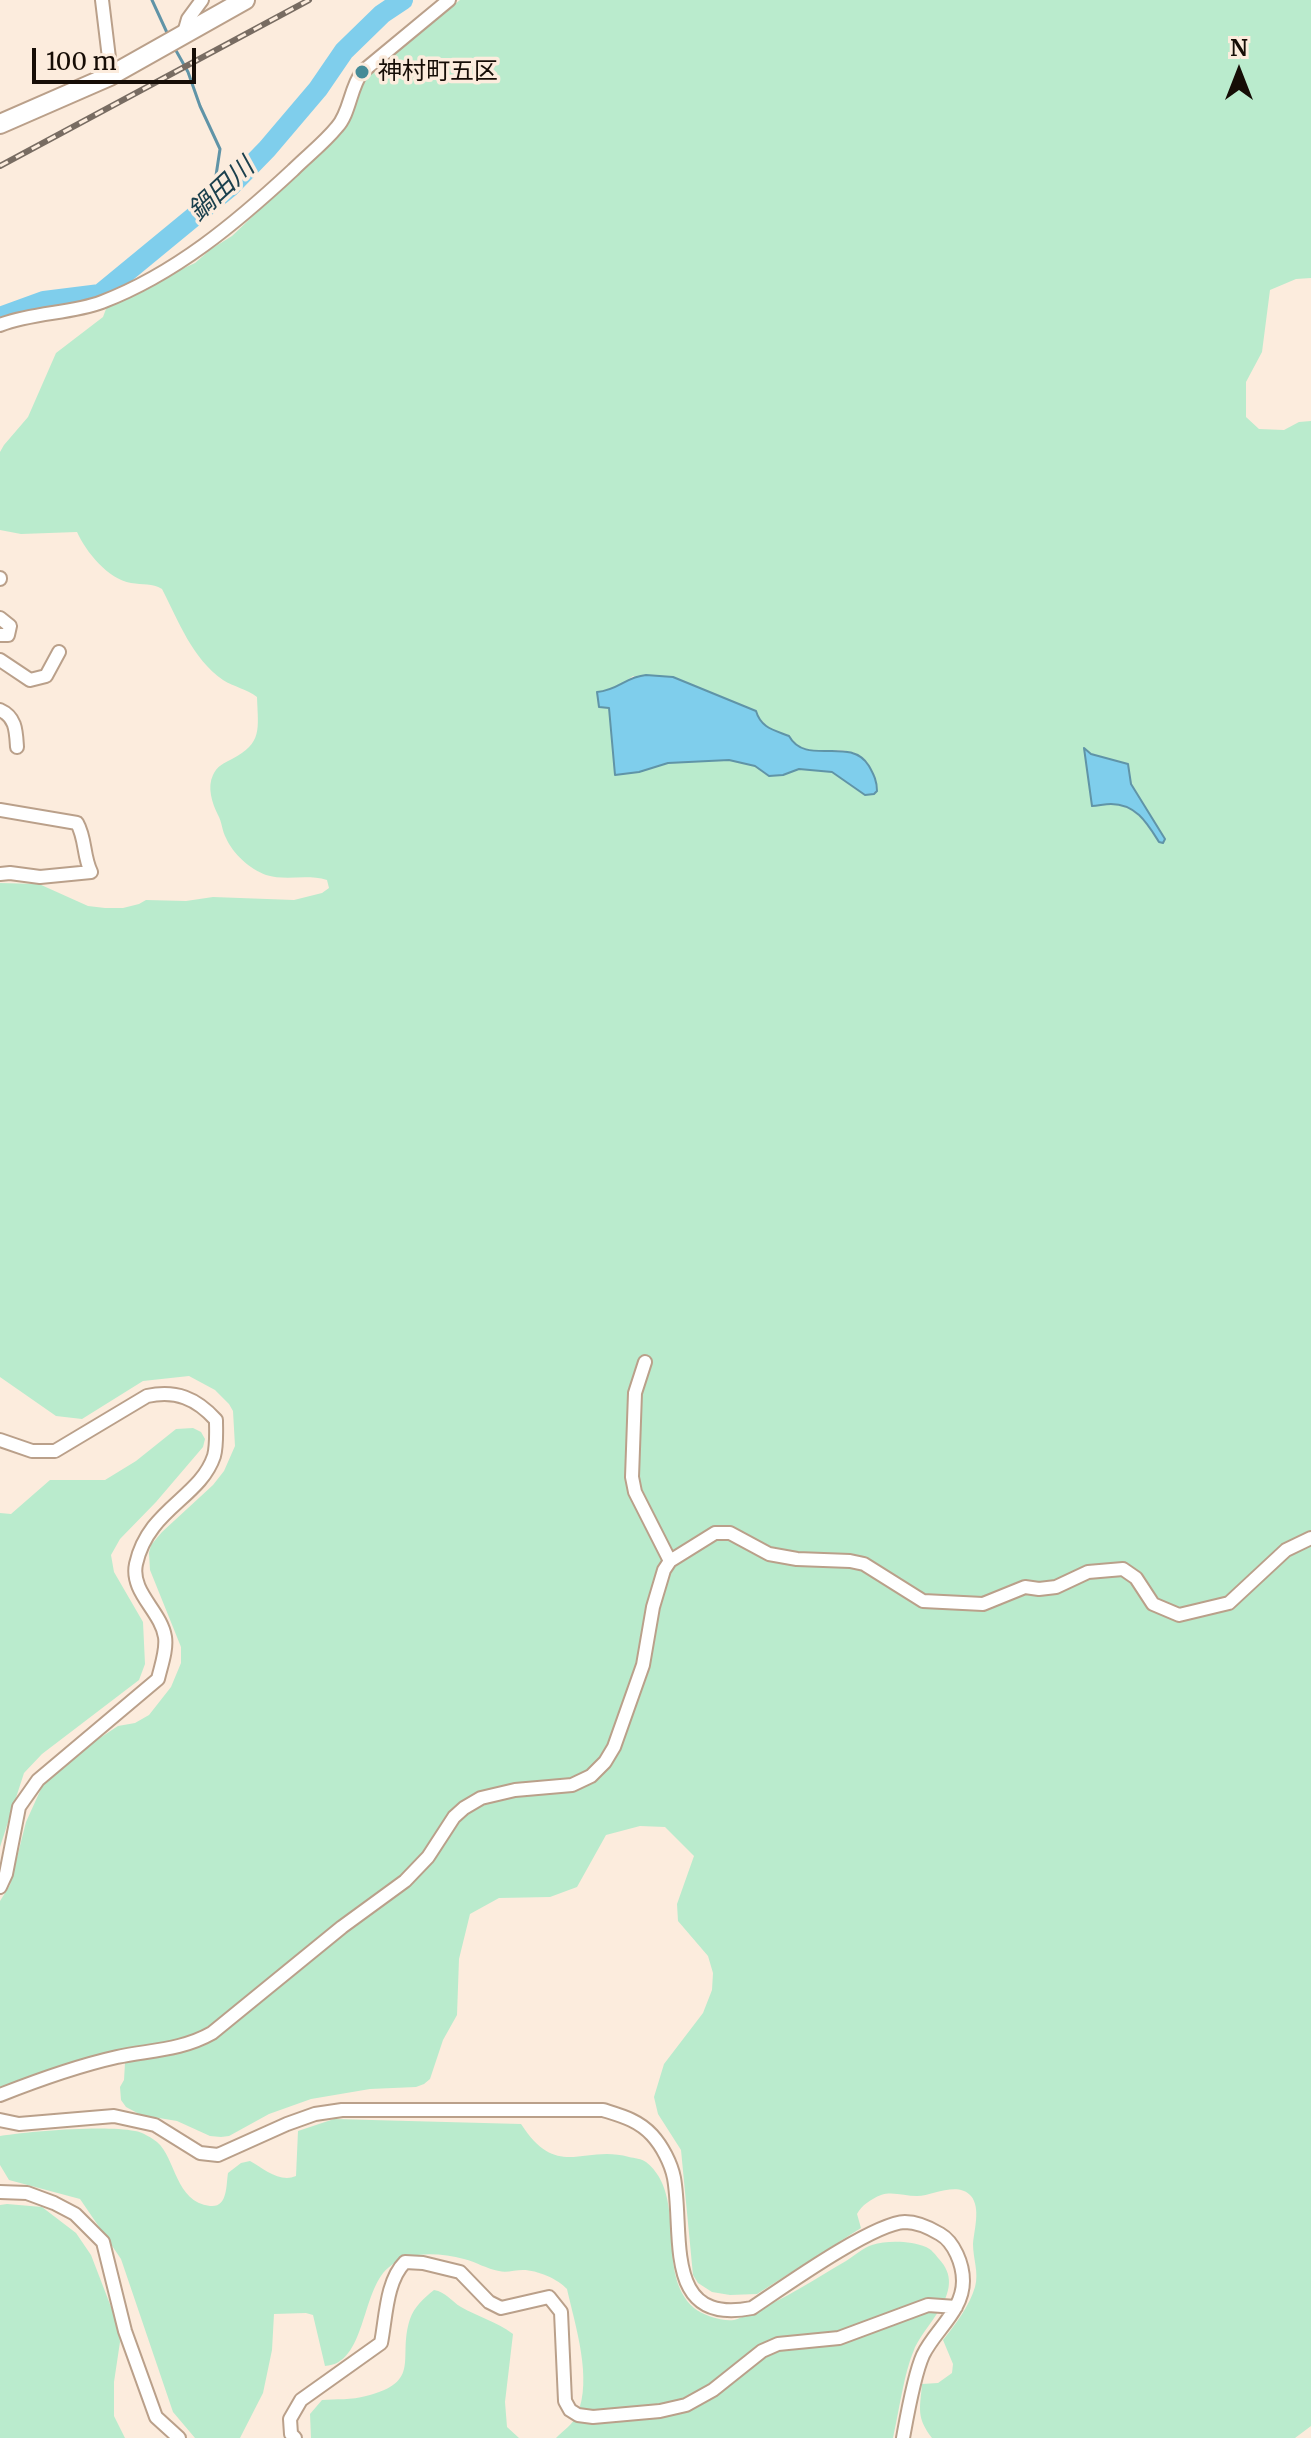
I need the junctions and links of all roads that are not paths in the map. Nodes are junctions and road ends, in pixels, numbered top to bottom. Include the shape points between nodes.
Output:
1 (102, 0) edge
2 (202, 0) edge
3 (245, 0) edge
4 (449, 0) edge
5 (175, 38) junction
6 (110, 76) junction
7 (0, 124) edge
8 (0, 325) edge
9 (0, 618) edge
10 (0, 635) edge
11 (59, 652) dead end
12 (0, 660) edge
13 (0, 710) edge
14 (17, 747) dead end
15 (0, 810) edge
16 (0, 874) edge
17 (645, 1362) dead end
18 (0, 1440) edge
19 (1311, 1538) edge
20 (670, 1561) junction
21 (0, 1887) edge
22 (0, 2095) edge
23 (0, 2120) edge
24 (0, 2192) edge
25 (956, 2307) junction
26 (179, 2438) edge
27 (295, 2438) edge
28 (903, 2438) edge

1 - 6 street via 109,58 105,68
2 - 5 street
3 - 5 highway
4 - 8 street via 362,72 340,125 202,246 151,281 99,303
5 - 6 highway
6 - 7 highway
9 - 10 street via 10,626 8,635
11 - 12 street via 46,676 30,680
13 - 14 street via 16,725
15 - 16 street via 77,823 91,872
17 - 20 street via 635,1393 632,1477
18 - 21 street via 32,1451 55,1451 147,1396 164,1393 190,1397 216,1420 213,1457 202,1477 149,1531 135,1566 137,1584 165,1635 158,1679 38,1780 19,1807
19 - 20 street via 1286,1550 1229,1603 1179,1615 1153,1604 1136,1578 1123,1569 1088,1572 1056,1587 1025,1587 983,1604 919,1600 864,1564 769,1554 730,1533 715,1533
20 - 22 street via 653,1607 643,1665 614,1747 591,1776 559,1788 481,1798 464,1808 405,1881 196,2042 82,2066
23 - 25 street via 19,2124 114,2116 155,2125 200,2153 218,2155 287,2124 342,2110 603,2110 633,2119 665,2152 674,2176 682,2265 687,2286 701,2304 731,2312 752,2308 864,2237 906,2222 926,2227 954,2246 963,2281
24 - 26 street via 27,2193 54,2203 75,2214 103,2242 125,2331 156,2417
25 - 27 street via 928,2305 839,2338 778,2344 686,2405 593,2417 578,2415 565,2401 561,2312 549,2297 501,2308 460,2272 405,2262 386,2309 381,2343 301,2400 290,2419
25 - 28 street via 923,2355

